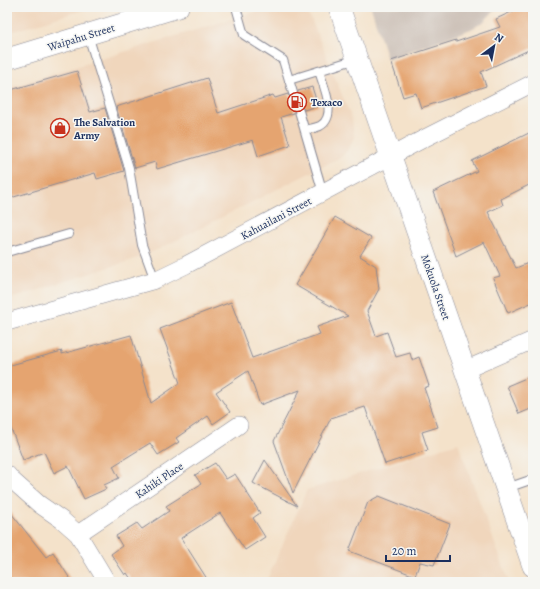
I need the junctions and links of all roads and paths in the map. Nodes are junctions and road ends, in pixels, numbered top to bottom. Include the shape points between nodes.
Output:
1 (178, 7) edge
2 (236, 7) edge
3 (339, 7) edge
4 (88, 35) junction
5 (7, 59) edge
6 (357, 59) junction
7 (319, 71) junction
8 (289, 80) junction
9 (533, 83) edge
10 (293, 93) dead end
11 (299, 111) dead end
12 (305, 130) junction
13 (391, 156) junction
14 (323, 193) junction
15 (69, 234) dead end
16 (7, 252) edge
17 (155, 280) junction
18 (7, 322) edge
19 (533, 340) edge
20 (465, 370) junction
21 (239, 425) dead end
22 (7, 474) edge
23 (533, 479) edge
24 (506, 488) junction
25 (78, 534) junction
26 (533, 566) edge
27 (107, 582) edge

1 - 4 street, Waipahu Street
2 - 8 lane via 244,35 283,60
3 - 6 street, Mokuola Street
4 - 5 street, Waipahu Street
4 - 17 lane via 129,168 142,245
6 - 7 lane
6 - 13 street, Mokuola Street
7 - 8 lane
7 - 12 lane via 329,105 328,113 320,125
8 - 10 lane
9 - 13 street, Kahuailani Street
11 - 12 lane
12 - 14 lane
13 - 14 street, Kahuailani Street
13 - 20 street, Mokuola Street
14 - 17 street, Kahuailani Street
15 - 16 lane
17 - 18 street, Kahuailani Street
19 - 20 street
20 - 24 street, Mokuola Street
21 - 25 street, Kahiki Place
22 - 25 street via 39,504
23 - 24 lane
24 - 26 street, Mokuola Street
25 - 27 street

